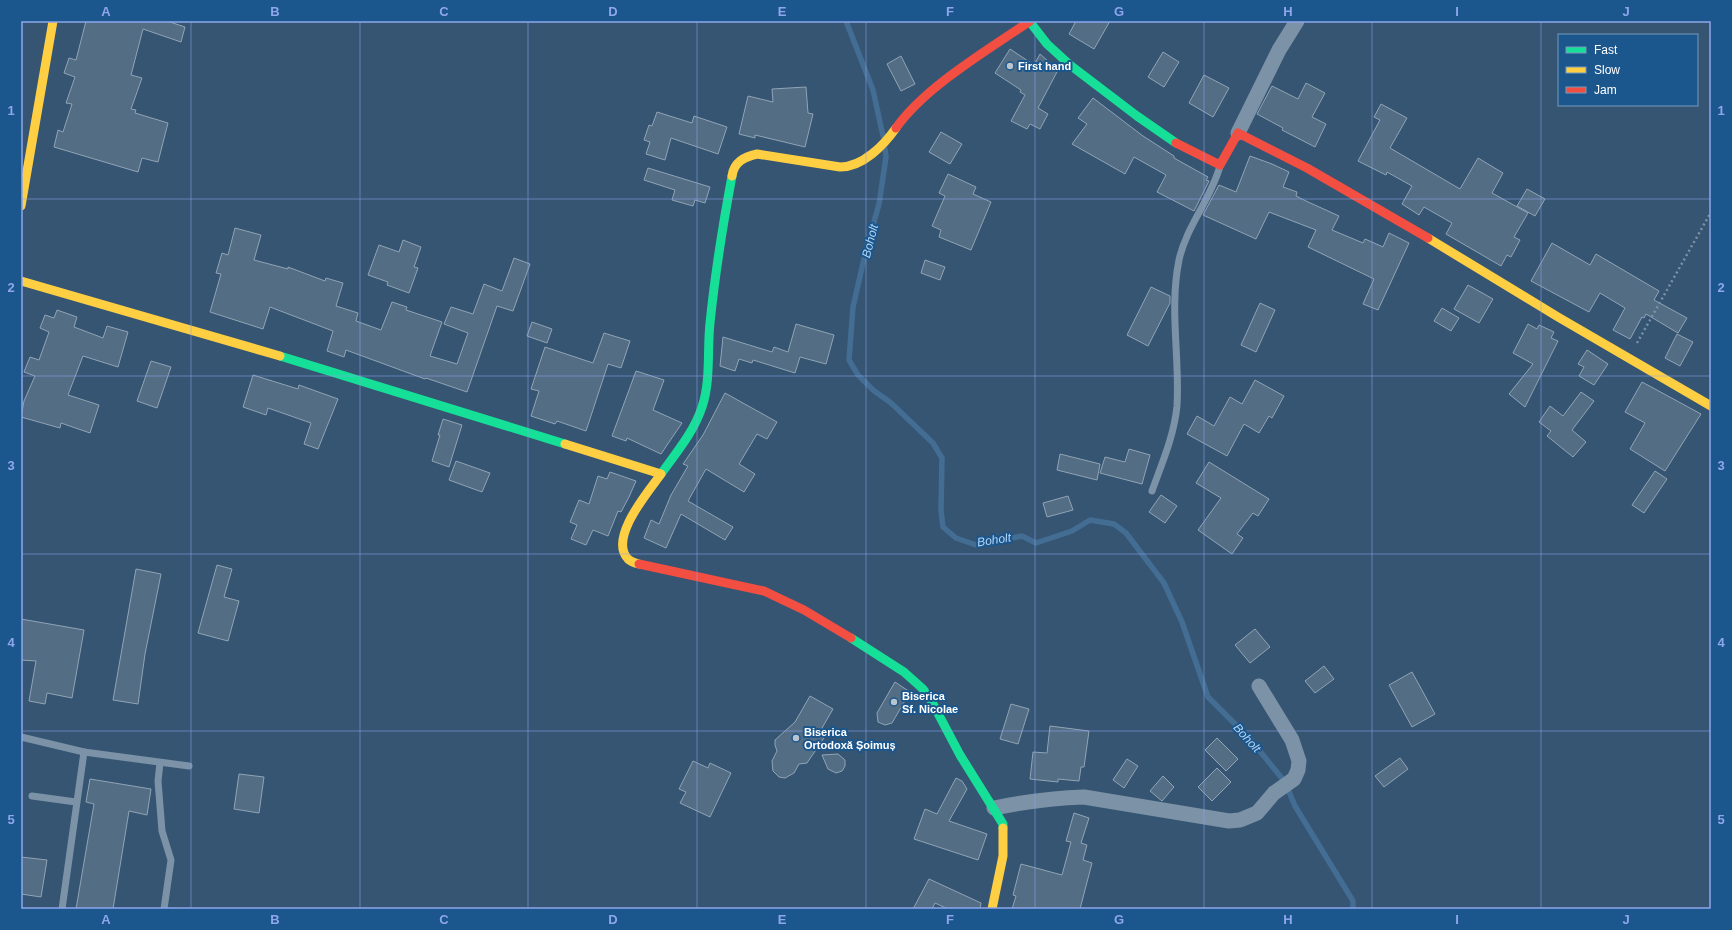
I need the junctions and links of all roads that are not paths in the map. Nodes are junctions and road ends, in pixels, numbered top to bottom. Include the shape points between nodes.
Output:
1 (52, 21) edge
2 (1297, 21) edge
3 (1030, 22) edge
4 (1238, 133) junction
5 (1220, 166) junction
6 (21, 206) edge
7 (21, 281) edge
8 (1711, 406) edge
9 (661, 474) junction
10 (1152, 491) dead end
11 (1259, 686) dead end
12 (21, 737) edge
13 (84, 752) junction
14 (160, 763) junction
15 (189, 766) dead end
16 (32, 796) dead end
17 (76, 802) junction
18 (994, 808) junction
19 (62, 909) edge
20 (164, 909) edge
21 (992, 909) edge

1 - 6 street
2 - 4 street via 1279,50
3 - 5 street via 1048,44 1133,114 1173,142
3 - 9 street via 956,72 918,103 890,138 856,164 840,167 757,154 747,156 738,162 733,169 725,212 710,323 706,394 693,428
4 - 5 street
4 - 8 street via 1342,187
5 - 10 lane via 1216,181 1179,259 1174,319 1176,407 1172,435
7 - 9 street via 279,356
9 - 18 street via 623,532 622,549 627,558 638,564 780,596 894,665 923,689 971,775
11 - 18 street via 1292,740 1299,761 1294,779 1274,793 1257,813 1240,820 1229,820 1084,797 1026,801
12 - 13 lane
13 - 14 lane
13 - 17 lane
14 - 15 lane
14 - 20 lane via 158,781 162,831 171,860
16 - 17 lane
17 - 19 lane
18 - 21 street via 1003,824 1005,834

